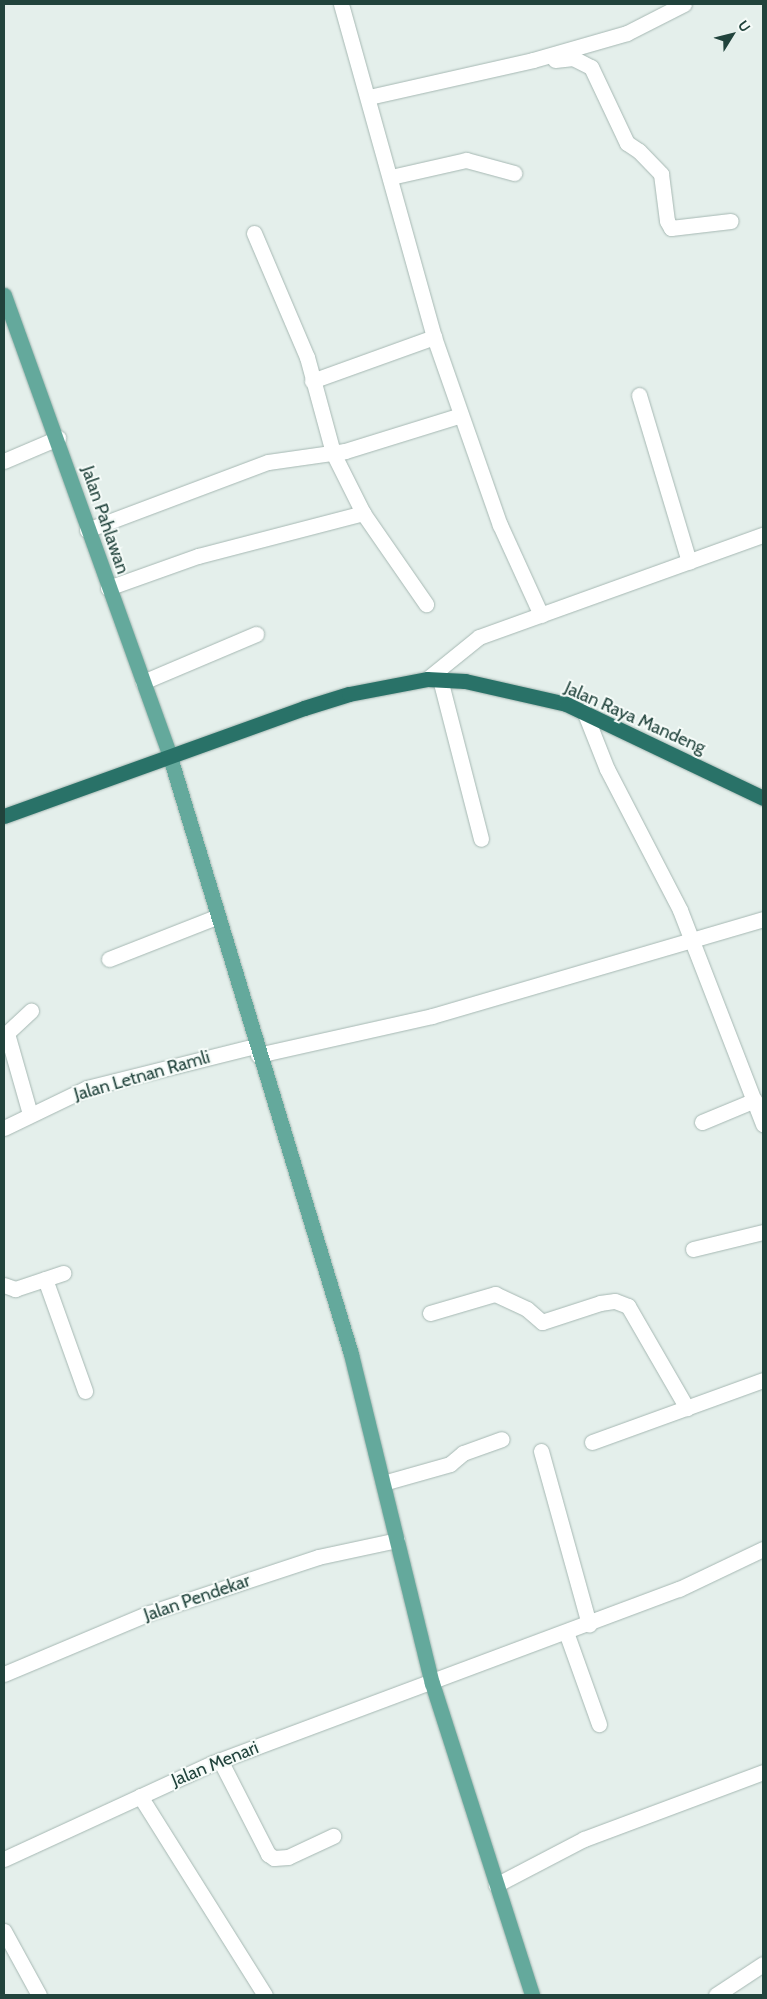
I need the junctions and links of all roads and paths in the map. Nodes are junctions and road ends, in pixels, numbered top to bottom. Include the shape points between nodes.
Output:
1 (341, 4) edge
2 (684, 4) edge
3 (533, 60) junction
4 (369, 97) junction
5 (514, 173) dead end
6 (391, 177) junction
7 (731, 221) dead end
8 (254, 233) dead end
9 (4, 294) edge
10 (434, 337) junction
11 (312, 381) junction
12 (639, 395) dead end
13 (461, 415) junction
14 (58, 438) junction
15 (333, 453) junction
16 (4, 461) edge
17 (363, 514) junction
18 (87, 530) junction
19 (763, 535) edge
20 (689, 562) junction
21 (108, 588) junction
22 (426, 604) dead end
23 (540, 615) junction
24 (256, 634) dead end
25 (433, 679) junction
26 (143, 682) junction
27 (584, 711) junction
28 (170, 757) junction
29 (763, 798) edge
30 (4, 816) edge
31 (481, 839) dead end
32 (216, 917) junction
33 (763, 919) edge
34 (692, 942) junction
35 (110, 959) dead end
36 (31, 1011) dead end
37 (256, 1050) junction
38 (755, 1100) junction
39 (30, 1114) junction
40 (702, 1122) dead end
41 (763, 1124) edge
42 (4, 1128) edge
43 (763, 1232) edge
44 (693, 1249) dead end
45 (63, 1273) dead end
46 (45, 1280) junction
47 (4, 1285) edge
48 (430, 1313) dead end
49 (763, 1380) edge
50 (85, 1391) dead end
51 (687, 1408) junction
52 (502, 1439) dead end
53 (592, 1442) dead end
54 (541, 1451) dead end
55 (383, 1483) junction
56 (396, 1540) junction
57 (763, 1549) edge
58 (589, 1624) junction
59 (566, 1632) junction
60 (4, 1674) edge
61 (432, 1683) junction
62 (599, 1724) dead end
63 (220, 1760) junction
64 (763, 1772) edge
65 (140, 1796) junction
66 (333, 1836) dead end
67 (4, 1859) edge
68 (496, 1885) junction
69 (4, 1931) edge
70 (763, 1964) edge
71 (39, 1995) edge
72 (264, 1995) edge
73 (532, 1995) edge
74 (716, 1995) edge

1 - 4 street
2 - 3 street via 626,33
3 - 4 street
3 - 7 street via 574,58 591,67 627,143 661,174 667,221 671,228
4 - 6 street
5 - 6 street via 466,160
6 - 10 street
8 - 11 street via 307,358
9 - 14 main road, Jalan Pahlawan
10 - 11 street
10 - 13 street
11 - 15 street
12 - 20 street
13 - 15 street
13 - 23 street via 500,525
14 - 16 street
14 - 18 main road, Jalan Pahlawan
15 - 17 street
15 - 18 street via 268,462
17 - 21 street via 198,556
17 - 22 street
18 - 21 main road, Jalan Pahlawan
19 - 20 street
20 - 23 street
21 - 26 main road, Jalan Pahlawan
23 - 25 street via 479,637
24 - 26 street
25 - 27 highway, Jalan Raya Mandeng via 513,690
25 - 28 highway, Jalan Raya Mandeng via 322,702
25 - 31 street
26 - 28 main road, Jalan Pahlawan
27 - 29 highway, Jalan Raya Mandeng
27 - 34 street via 607,769 655,858
28 - 30 highway, Jalan Raya Mandeng
28 - 32 main road, Jalan Pahlawan
32 - 35 street
32 - 37 main road, Jalan Pahlawan
33 - 34 street, Jalan Letnan Ramli
34 - 37 street, Jalan Letnan Ramli via 432,1016
34 - 38 street
36 - 39 street via 7,1032
37 - 39 street, Jalan Letnan Ramli via 94,1086
37 - 55 main road, Jalan Pahlawan via 351,1354
38 - 40 street
38 - 41 street
39 - 42 street, Jalan Letnan Ramli
43 - 44 street
45 - 46 street
46 - 47 street via 16,1289
46 - 50 street
48 - 51 street via 495,1294 527,1308 542,1322 615,1301 628,1306
49 - 51 street
51 - 53 street
52 - 55 street via 463,1453 450,1464
54 - 58 street
55 - 56 main road, Jalan Pahlawan
56 - 60 street, Jalan Pendekar via 318,1557 149,1613
56 - 61 main road, Jalan Pahlawan
57 - 58 street, Jalan Menari via 679,1589
58 - 59 street, Jalan Menari
59 - 61 street, Jalan Menari
59 - 62 street
61 - 63 street, Jalan Menari
61 - 68 main road, Jalan Pahlawan
63 - 65 street, Jalan Menari
63 - 66 street via 268,1854 274,1858 288,1857
64 - 68 street via 584,1839
65 - 67 street, Jalan Menari
65 - 72 street
68 - 73 main road, Jalan Pahlawan
69 - 71 street
70 - 74 street

